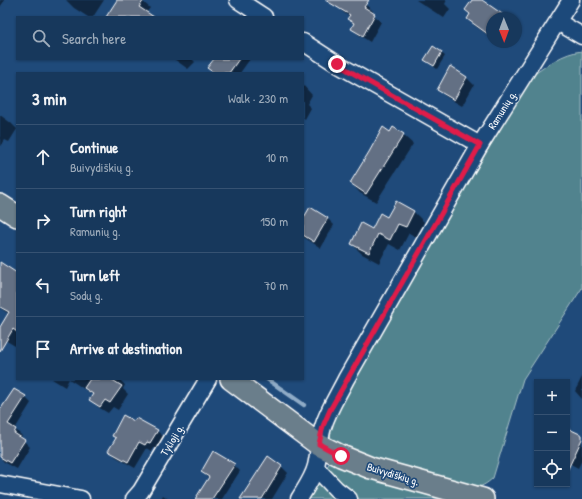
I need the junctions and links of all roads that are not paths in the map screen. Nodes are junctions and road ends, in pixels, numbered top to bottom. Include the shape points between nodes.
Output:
1 (238, 0) edge
2 (571, 0) edge
3 (262, 16) edge
4 (558, 22) junction
5 (582, 36) edge
6 (304, 43) edge
7 (480, 145) junction
8 (0, 205) edge
9 (16, 215) edge
10 (207, 380) edge
11 (232, 380) edge
12 (319, 444) junction
13 (316, 468) junction
14 (0, 484) edge
15 (81, 499) edge
16 (134, 499) edge
17 (299, 499) edge
18 (349, 499) edge
19 (484, 499) edge

1 - 3 street
2 - 4 street, Ramunių g.
4 - 5 street
4 - 7 street, Ramunių g.
6 - 7 street
7 - 12 street, Ramunių g. via 340,392 328,416
8 - 9 main road
10 - 16 street, Tylioji g.
11 - 12 main road, Buivydiškių g.
12 - 13 street, Ramunių g.
12 - 19 main road, Buivydiškių g. via 371,468
13 - 17 street, Ramunių g.
13 - 18 street
14 - 15 street

